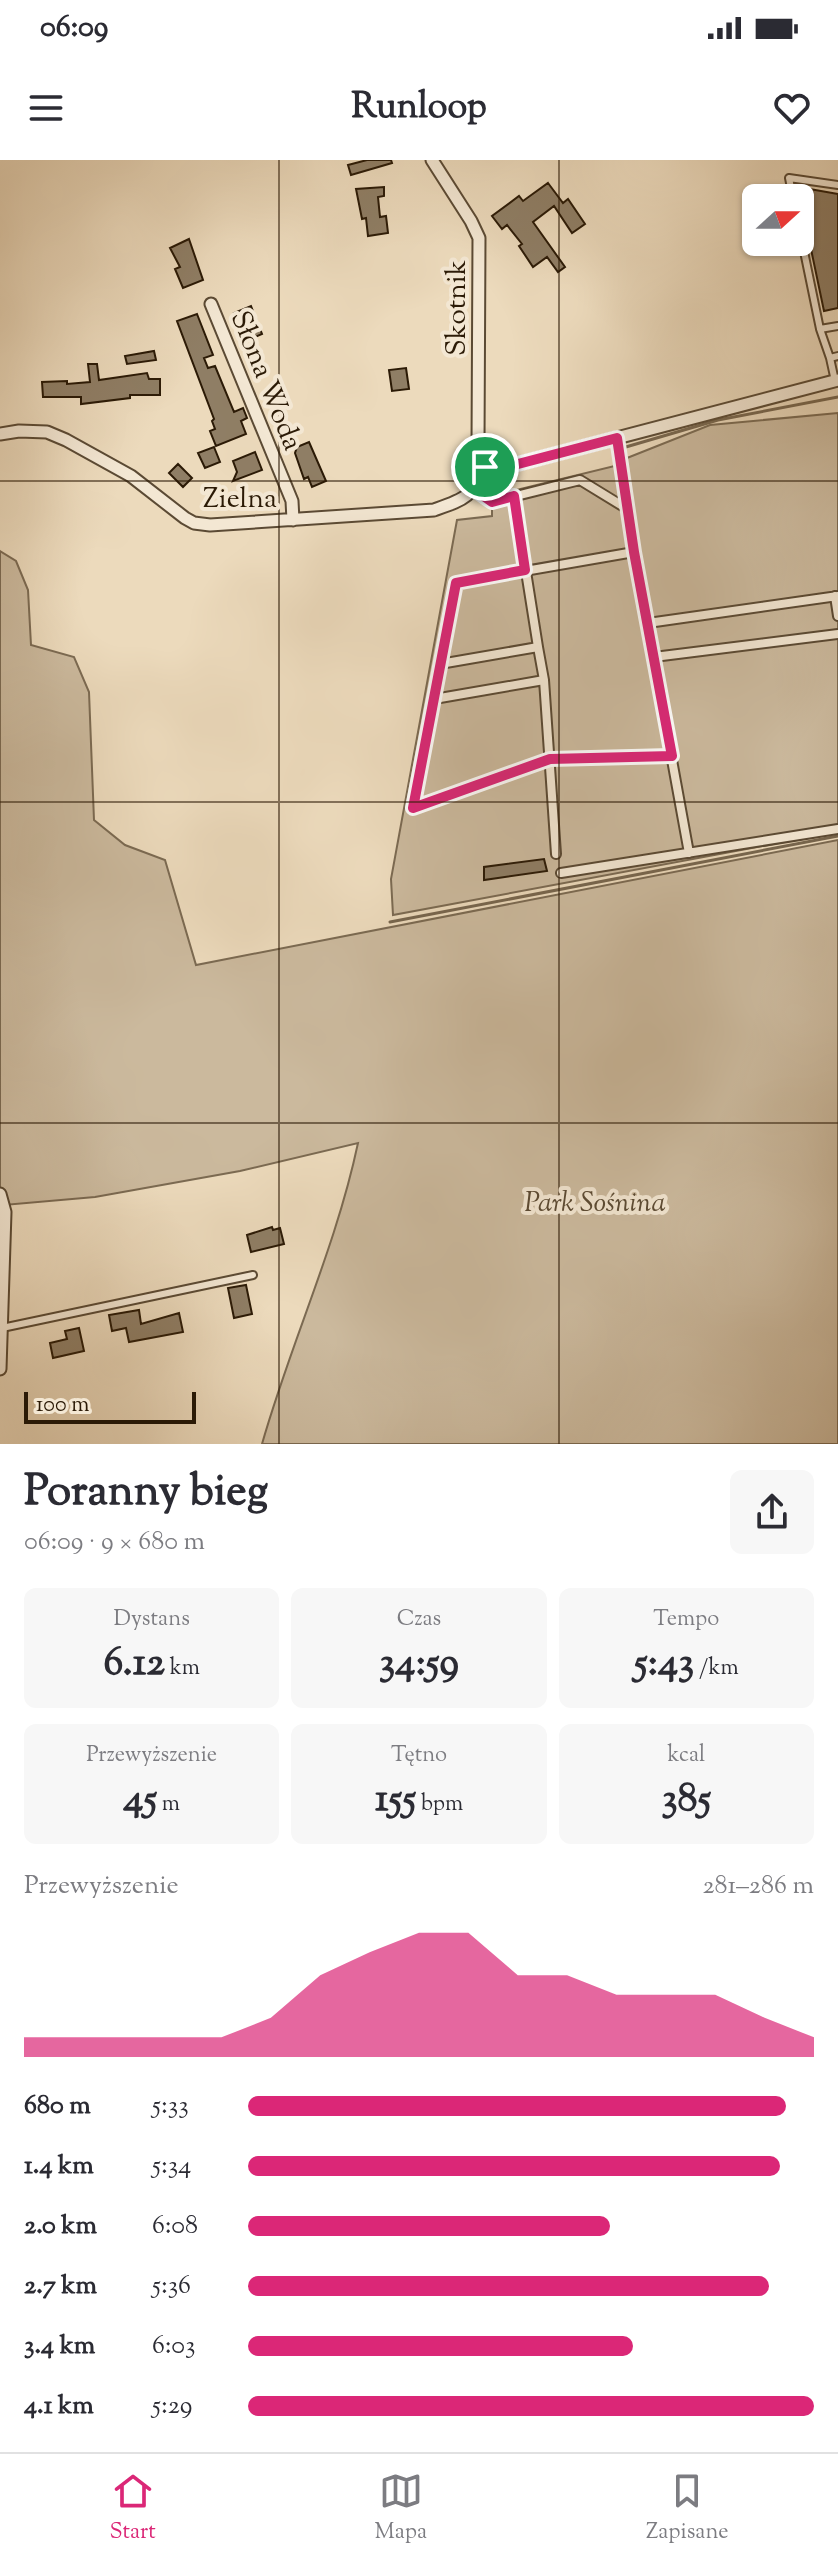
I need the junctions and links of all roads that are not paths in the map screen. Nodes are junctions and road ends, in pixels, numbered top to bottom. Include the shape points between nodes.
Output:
1 (432, 160) edge
2 (790, 184) edge
3 (838, 185) edge
4 (805, 256) edge
5 (211, 304) dead end
6 (838, 326) edge
7 (820, 329) junction
8 (834, 357) edge
9 (836, 380) edge
10 (0, 434) edge
11 (617, 438) junction
12 (485, 467) junction
13 (475, 490) junction
14 (514, 496) junction
15 (629, 510) junction
16 (293, 520) junction
17 (634, 552) junction
18 (525, 570) junction
19 (836, 596) edge
20 (838, 616) edge
21 (648, 623) junction
22 (838, 634) edge
23 (538, 647) junction
24 (654, 657) junction
25 (440, 664) junction
26 (544, 680) junction
27 (432, 702) junction
28 (672, 756) junction
29 (550, 759) junction
30 (838, 829) edge
31 (689, 853) junction
32 (556, 854) dead end
33 (561, 873) dead end
34 (0, 1194) edge
35 (253, 1275) dead end
36 (2, 1328) junction
37 (0, 1369) edge

1 - 12 street, Skotnik via 479,238 478,445
2 - 3 lane via 789,178
4 - 7 lane
5 - 16 street, Słona Woda via 292,501
6 - 7 lane
7 - 8 lane
8 - 9 lane
9 - 11 street
10 - 16 street, Zielna via 47,432 66,440 131,476 194,523
11 - 12 street via 491,471
11 - 15 street
12 - 13 street
13 - 14 street via 492,502
13 - 16 street, Zielna via 466,499 434,510
14 - 15 street via 580,480
14 - 18 street
15 - 17 street
17 - 18 street
17 - 21 street
18 - 23 street
18 - 25 street via 456,583
19 - 20 street
19 - 21 street
21 - 24 street
22 - 24 street
23 - 25 street
23 - 26 street
24 - 28 street
25 - 27 street
26 - 27 street
26 - 29 street
27 - 29 street via 413,808
28 - 29 street
28 - 31 street
29 - 32 street
30 - 31 street
31 - 33 street
34 - 36 street via 5,1212
35 - 36 lane
36 - 37 street

